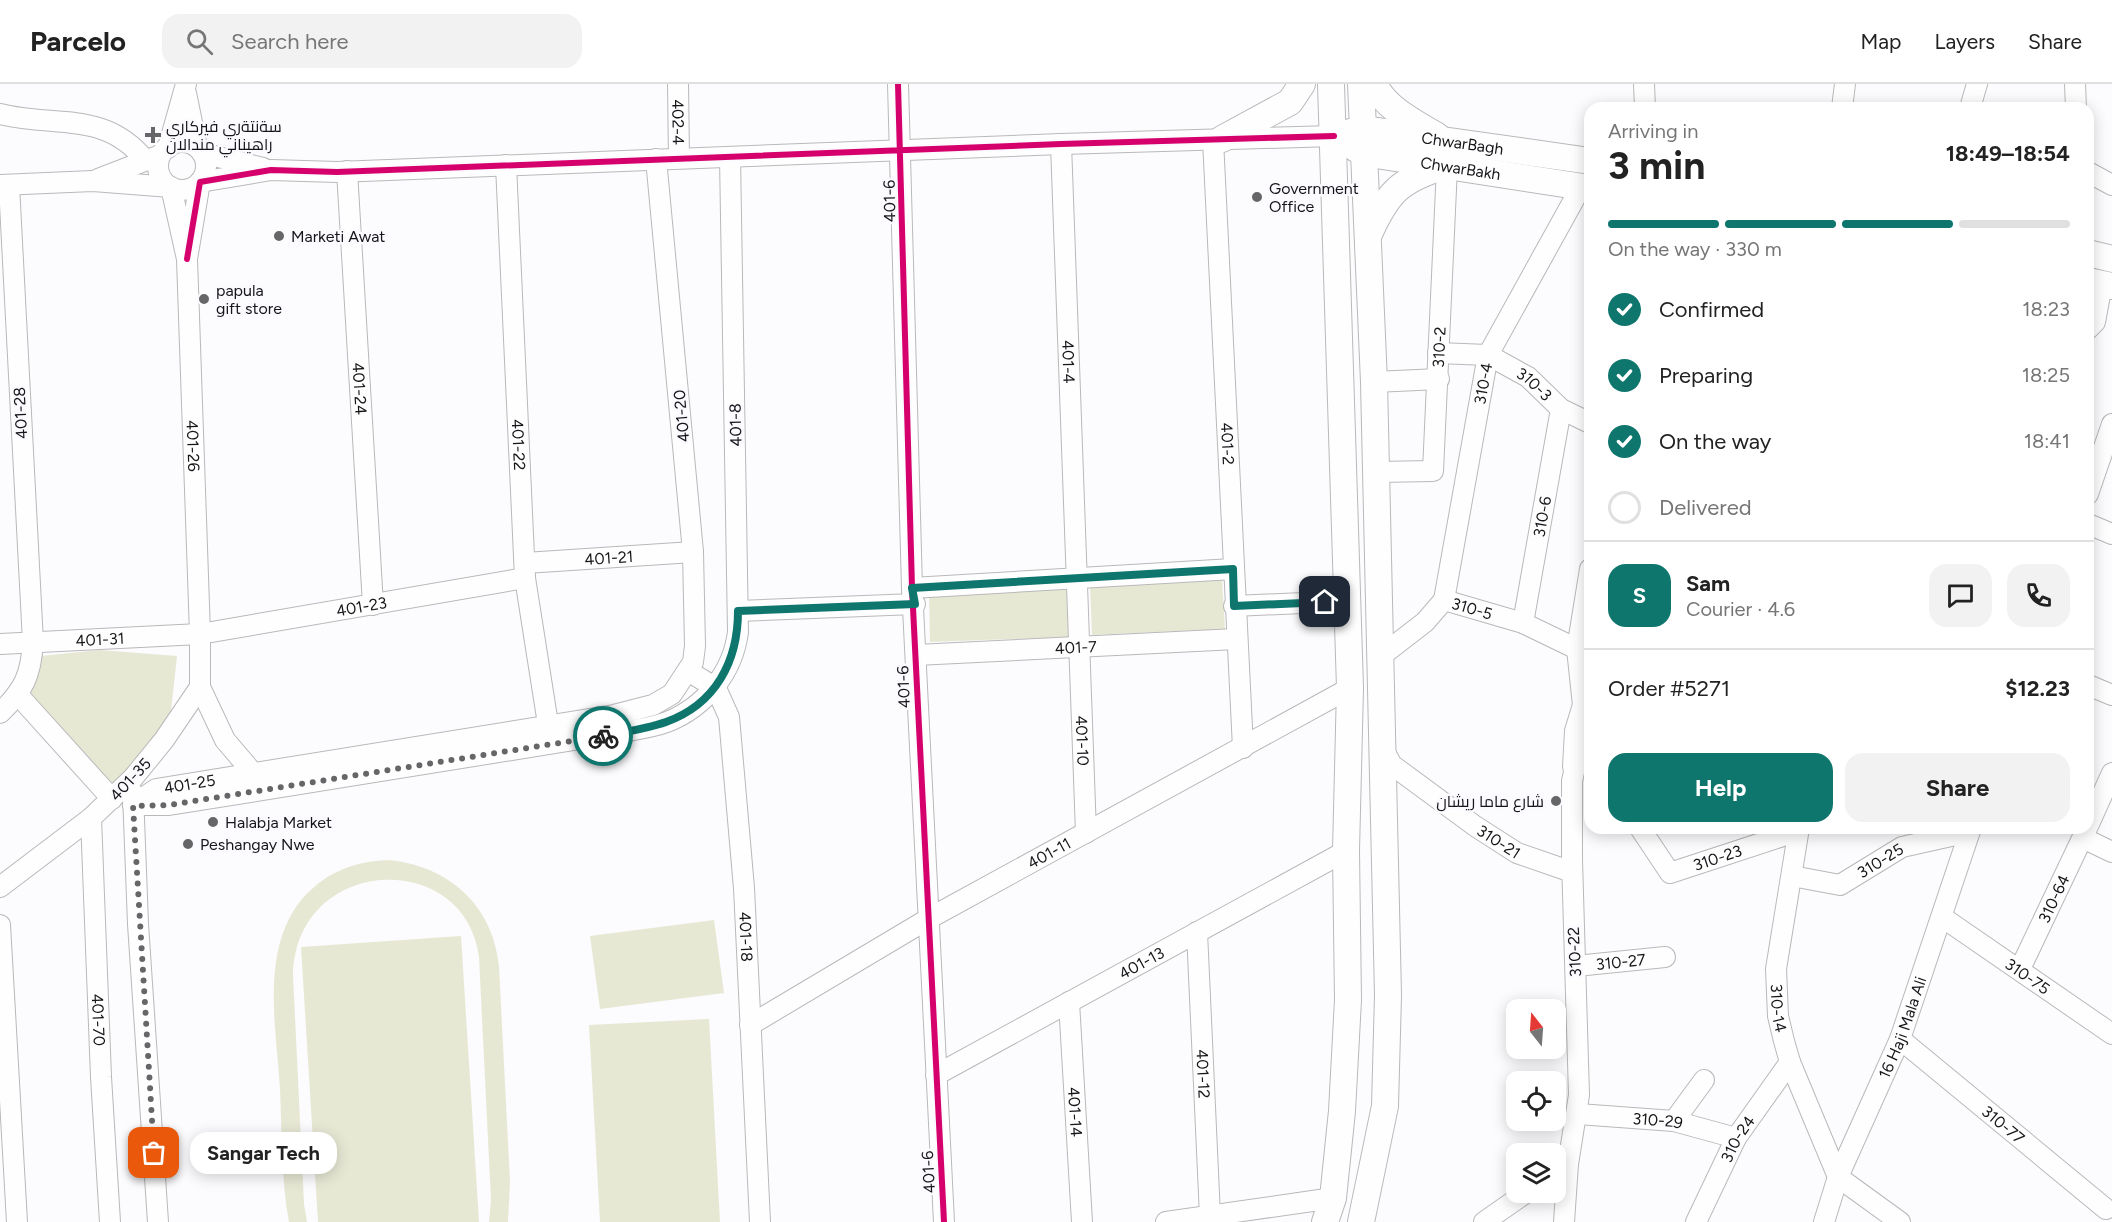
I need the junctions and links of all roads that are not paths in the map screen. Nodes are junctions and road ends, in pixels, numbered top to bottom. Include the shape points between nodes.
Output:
1 (678, 84) edge
2 (898, 84) edge
3 (1302, 84) edge
4 (1331, 84) edge
5 (1361, 84) edge
6 (1374, 84) edge
7 (1644, 84) edge
8 (1845, 84) edge
9 (1977, 84) edge
10 (2075, 84) edge
11 (185, 87) edge
12 (1644, 102) edge
13 (1843, 102) edge
14 (1972, 102) edge
15 (2076, 102) edge
16 (0, 114) edge
17 (1334, 136) junction
18 (1218, 139) junction
19 (1363, 141) junction
20 (1444, 141) junction
21 (1061, 144) junction
22 (199, 150) junction
23 (901, 150) junction
24 (158, 154) junction
25 (730, 156) junction
26 (679, 158) junction
27 (656, 159) junction
28 (1584, 160) edge
29 (506, 165) junction
30 (1446, 167) junction
31 (272, 170) junction
32 (346, 171) junction
33 (2094, 175) edge
34 (93, 181) junction
35 (200, 182) junction
36 (4, 185) edge
37 (2112, 185) edge
38 (171, 187) junction
39 (1584, 187) edge
40 (1584, 190) edge
41 (1367, 237) junction
42 (2094, 254) edge
43 (187, 259) junction
44 (2112, 259) edge
45 (2101, 284) edge
46 (2094, 323) edge
47 (8, 327) edge
48 (1438, 353) junction
49 (1488, 355) junction
50 (1439, 379) junction
51 (1374, 382) junction
52 (1561, 409) junction
53 (1584, 420) edge
54 (2112, 424) edge
55 (1377, 472) junction
56 (2094, 476) edge
57 (2094, 526) edge
58 (2112, 534) edge
59 (693, 552) junction
60 (1233, 569) junction
61 (525, 571) junction
62 (1077, 579) junction
63 (913, 596) junction
64 (1444, 600) junction
65 (1348, 601) junction
66 (1584, 603) edge
67 (373, 605) junction
68 (1234, 606) junction
69 (738, 611) junction
70 (1523, 623) junction
71 (200, 634) junction
72 (1236, 639) junction
73 (33, 642) junction
74 (0, 644) edge
75 (1080, 647) junction
76 (1576, 649) junction
77 (916, 656) junction
78 (1381, 656) junction
79 (687, 671) junction
80 (200, 687) junction
81 (2094, 687) edge
82 (716, 688) junction
83 (1350, 688) junction
84 (2112, 694) edge
85 (19, 696) junction
86 (0, 713) edge
87 (548, 724) junction
88 (1382, 747) junction
89 (1243, 748) junction
90 (1584, 750) edge
91 (253, 773) junction
92 (2112, 773) edge
93 (133, 778) junction
94 (1572, 781) junction
95 (112, 799) junction
96 (133, 806) junction
97 (2094, 813) edge
98 (91, 818) junction
99 (1086, 833) junction
100 (1644, 834) edge
101 (1787, 834) edge
102 (1798, 834) edge
103 (1954, 834) edge
104 (1969, 834) edge
105 (2085, 834) edge
106 (2090, 834) edge
107 (1346, 851) junction
108 (2112, 852) edge
109 (1572, 872) junction
110 (1792, 876) junction
111 (0, 887) edge
112 (1942, 917) junction
113 (928, 919) junction
114 (0, 925) edge
115 (1197, 932) junction
116 (1665, 957) dead end
117 (1576, 966) junction
118 (2020, 969) junction
119 (1069, 1002) junction
120 (750, 1025) junction
121 (2112, 1034) edge
122 (1900, 1039) junction
123 (1790, 1062) junction
124 (936, 1075) junction
125 (1704, 1080) dead end
126 (1578, 1114) junction
127 (1674, 1120) junction
128 (1736, 1138) junction
129 (1566, 1154) edge
130 (1838, 1178) junction
131 (1511, 1203) edge
132 (1563, 1203) edge
133 (2106, 1209) edge
134 (1329, 1210) edge
135 (1210, 1216) junction
136 (17, 1222) edge
137 (110, 1222) edge
138 (158, 1222) edge
139 (760, 1222) edge
140 (944, 1222) edge
141 (1082, 1222) edge
142 (1166, 1222) edge
143 (1361, 1222) edge
144 (1484, 1222) edge
145 (1564, 1222) edge
146 (1696, 1222) edge
147 (1823, 1222) edge
148 (1900, 1222) edge

1 - 26 street, 402-4
2 - 23 street, 401-6
3 - 18 main road via 1290,102
4 - 17 main road
5 - 19 main road
6 - 20 main road via 1397,111
7 - 12 street
8 - 13 street
9 - 14 street
10 - 15 street
11 - 22 street
11 - 24 street
16 - 24 street via 108,129 134,146
17 - 18 street
17 - 19 main road, ChwarBagh
17 - 65 main road
18 - 21 street
18 - 60 street, 401-2
19 - 20 main road, ChwarBagh
19 - 30 main road, ChwarBakh
19 - 41 main road
20 - 28 main road, ChwarBagh
21 - 23 street
21 - 62 street, 401-4
22 - 24 street via 182,142
22 - 31 street
22 - 35 street via 206,167
23 - 25 street
23 - 63 street, 401-6
24 - 34 street
24 - 38 street via 161,176
25 - 26 street
25 - 69 street, 401-8
26 - 27 street
27 - 29 street
27 - 59 street, 401-20
29 - 32 street
29 - 61 street, 401-22
30 - 39 main road, ChwarBakh
30 - 41 main road via 1416,175 1400,185 1383,203
30 - 48 street, 310-2
31 - 32 street
31 - 35 street
32 - 67 street, 401-24
33 - 37 street
34 - 36 street
34 - 38 street
35 - 38 street via 187,189
35 - 43 street
36 - 47 street, 401-28
38 - 43 street
40 - 49 street, 310-4
41 - 51 main road
42 - 44 main road
43 - 71 street, 401-26
45 - 46 street
47 - 73 street, 401-28
48 - 49 street, 310-3
48 - 50 street, 310-2
49 - 52 street, 310-3 via 1528,377
49 - 64 street, 310-4
50 - 51 street
50 - 55 street, 310-2 via 1433,471
51 - 55 main road
52 - 53 street, 310-3
52 - 70 street, 310-6
54 - 56 street
55 - 78 main road
57 - 58 street
59 - 61 street, 401-21
59 - 79 street, 401-20 via 695,646
60 - 62 street
60 - 68 street, 401-2
61 - 67 street, 401-23
61 - 87 street, 401-22
62 - 63 street
62 - 75 street, 401-4
63 - 69 street
63 - 77 street, 401-6
64 - 70 street, 310-5
64 - 78 street, 310-5 via 1425,622
65 - 68 street
65 - 83 main road
66 - 76 street
67 - 71 street, 401-23
68 - 72 street, 401-2
69 - 82 street, 401-8 via 737,645
70 - 76 street, 310-5
71 - 73 street, 401-31
71 - 80 street
72 - 75 street, 401-7
72 - 89 street, 401-2
73 - 74 street, 401-31
73 - 85 street, 401-28 via 31,668
75 - 77 street, 401-7
75 - 99 street, 401-10
76 - 94 street via 1583,705 1575,731
77 - 113 street, 401-6
78 - 88 main road
79 - 82 street
79 - 87 street, 401-25 via 672,694 653,705
80 - 91 street via 225,740
80 - 93 street, 401-35
81 - 84 street
82 - 96 street, 401-25 via 667,722 617,733 169,805
82 - 120 street, 401-18 via 729,717 744,888
83 - 89 street, 401-11
83 - 107 main road
85 - 86 street
85 - 95 street
87 - 91 street, 401-25
88 - 109 street, 310-21 via 1392,765 1475,826 1517,853
88 - 143 main road via 1388,995 1384,1106
89 - 99 street, 401-11
90 - 94 street, 310-22 via 1578,754
91 - 96 street, 401-25 via 156,789
92 - 97 street, 310-64
93 - 95 street, 401-35
93 - 96 street
94 - 109 street, 310-22
95 - 98 street, 401-35
96 - 138 street
98 - 111 street, 401-35
98 - 137 street, 401-70
99 - 113 street, 401-11
100 - 101 street, 310-23 via 1670,873
102 - 110 street, 310-14
103 - 110 street, 310-25 via 1902,847 1840,885
104 - 112 street, 16 Haji Mala Ali
105 - 118 street, 310-64
106 - 108 street
107 - 115 street, 401-13
107 - 134 main road via 1348,1000 1342,1111
109 - 117 street, 310-22
110 - 123 street, 310-14 via 1776,969 1778,1016
112 - 118 street, 310-75
112 - 122 street, 16 Haji Mala Ali
113 - 120 street, 401-11
113 - 124 street, 401-6
114 - 136 street
115 - 119 street, 401-13
115 - 135 street, 401-12
116 - 117 street, 310-27
117 - 126 street, 310-22
118 - 121 street, 310-75
119 - 124 street, 401-13
119 - 141 street, 401-14
120 - 139 street, 401-18
122 - 130 street, 16 Haji Mala Ali
122 - 133 street, 310-77
123 - 128 street, 310-24
123 - 130 street, 310-14
124 - 140 street, 401-6
125 - 127 street
126 - 127 street, 310-29
126 - 129 street, 310-22
127 - 128 street, 310-29
128 - 146 street, 310-24
130 - 147 street, 16 Haji Mala Ali
130 - 148 street
131 - 144 street
132 - 145 street, 310-22
134 - 135 street
135 - 142 street

